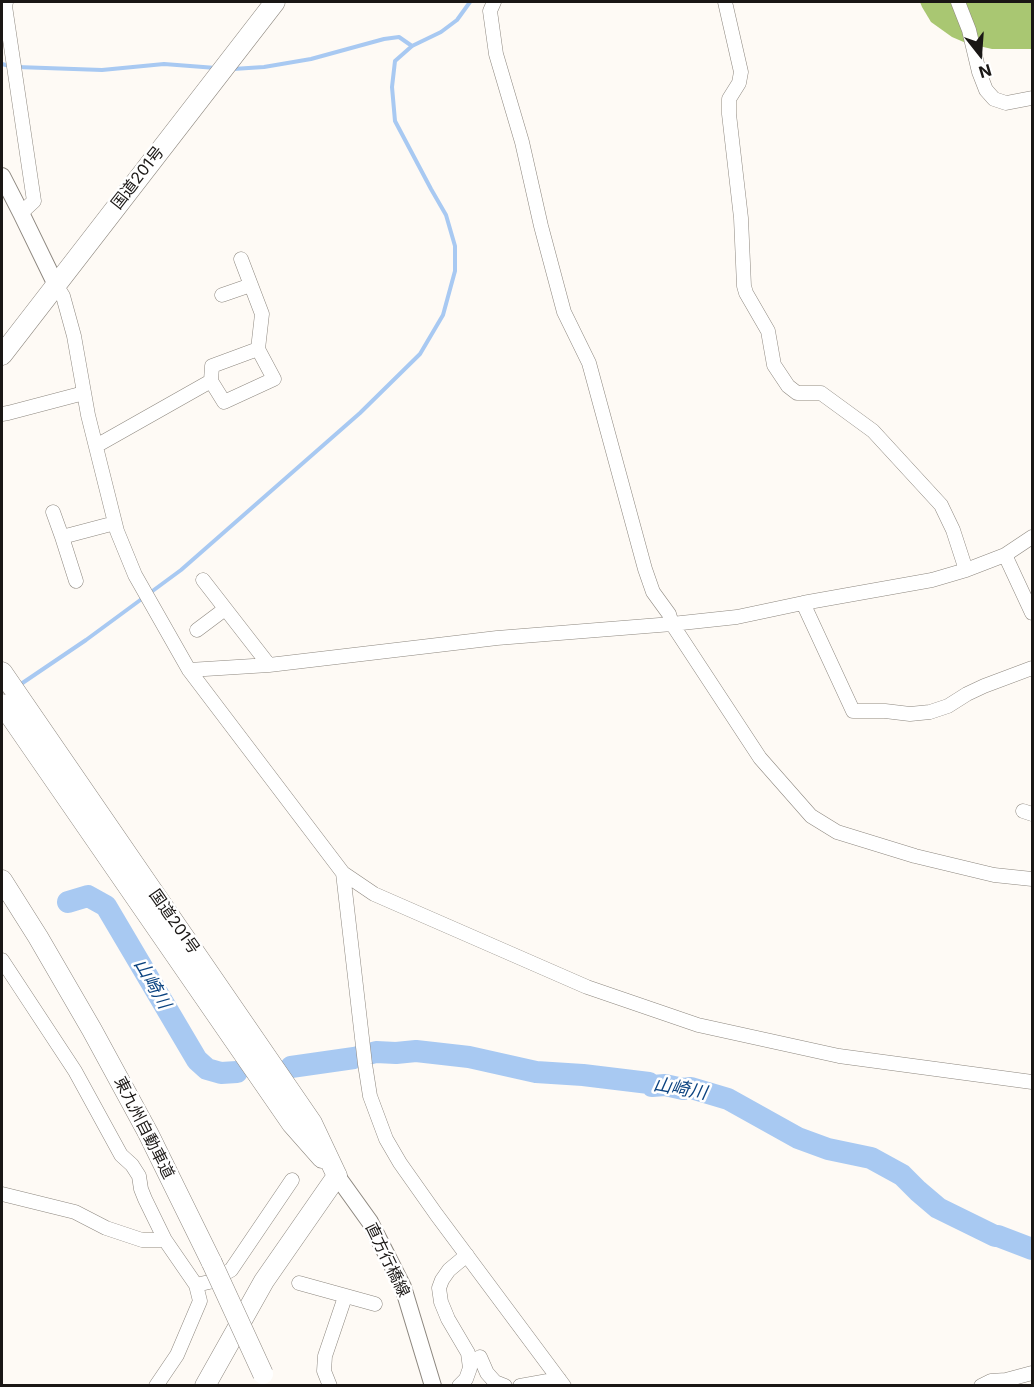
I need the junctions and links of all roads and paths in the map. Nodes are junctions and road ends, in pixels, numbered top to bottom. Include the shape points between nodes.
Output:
1 (6, 2) edge
2 (275, 2) edge
3 (494, 2) edge
4 (725, 2) edge
5 (958, 2) edge
6 (1032, 98) edge
7 (2, 176) edge
8 (21, 213) junction
9 (241, 259) dead end
10 (56, 285) junction
11 (250, 285) junction
12 (222, 295) dead end
13 (258, 349) junction
14 (2, 355) edge
15 (211, 381) junction
16 (84, 393) junction
17 (2, 414) edge
18 (96, 446) junction
19 (53, 512) dead end
20 (115, 523) junction
21 (62, 537) junction
22 (1032, 537) edge
23 (1005, 555) junction
24 (966, 570) junction
25 (203, 580) dead end
26 (76, 581) dead end
27 (803, 603) junction
28 (225, 609) junction
29 (1032, 613) edge
30 (672, 624) junction
31 (197, 630) dead end
32 (268, 664) junction
33 (1032, 668) edge
34 (189, 670) junction
35 (4, 676) edge
36 (10, 706) edge
37 (343, 873) junction
38 (1032, 879) edge
39 (2, 880) edge
40 (2, 960) edge
41 (1032, 1082) edge
42 (337, 1176) junction
43 (292, 1180) dead end
44 (2, 1194) edge
45 (165, 1240) junction
46 (467, 1255) junction
47 (298, 1283) dead end
48 (196, 1285) junction
49 (345, 1297) junction
50 (375, 1304) dead end
51 (480, 1357) dead end
52 (1032, 1372) edge
53 (265, 1380) edge
54 (561, 1382) edge
55 (156, 1386) edge
56 (205, 1386) edge
57 (330, 1386) edge
58 (433, 1386) edge
59 (459, 1386) edge
60 (505, 1386) edge
61 (520, 1386) edge
62 (981, 1386) edge

1 - 8 street via 34,201
2 - 10 highway, 国道201号
3 - 30 street via 490,11 496,54 564,312 589,363 645,569
4 - 24 street via 741,72 729,99 729,114 744,286 768,331 774,365 797,393 821,393 873,431 941,505
5 - 6 street via 986,90 994,99 1006,103
7 - 8 main road
8 - 10 main road
9 - 11 street
10 - 14 highway, 国道201号
10 - 16 street via 74,336
11 - 12 street
11 - 13 street via 262,314
13 - 15 street via 212,366
13 - 15 street via 274,379 224,402
15 - 18 street
16 - 17 street
16 - 18 street
18 - 20 street
19 - 21 street
20 - 21 street
20 - 34 street via 135,575
21 - 26 street
22 - 23 street
23 - 24 street
23 - 29 street
24 - 27 street via 932,580
25 - 28 street
27 - 30 street via 737,617
27 - 33 street via 853,711 930,712
28 - 31 street
28 - 32 street
30 - 32 street via 497,638
30 - 38 street via 760,758 811,816 837,832 915,856 994,875
32 - 34 street
34 - 37 street
35 - 36 highway, 国道201号
36 - 42 highway, 国道201号 via 292,1124
37 - 41 street via 374,894 587,987 698,1025 839,1056
37 - 46 street via 364,1064 378,1122 400,1163
39 - 53 highway, 東九州自動車道, bridge via 148,1133
40 - 45 street via 75,1071 121,1155 139,1176 141,1189
42 - 56 highway via 264,1281
42 - 58 main road, 直方行橋線 via 370,1222 403,1287
43 - 48 street via 231,1270
44 - 45 street via 75,1212 142,1240
45 - 48 street
46 - 54 street
46 - 59 street via 449,1270 439,1288 448,1319 468,1353 471,1368
47 - 49 street
48 - 55 street via 200,1300 177,1355
49 - 50 street
49 - 57 street via 325,1356 324,1371
51 - 60 street via 487,1373
52 - 62 street
54 - 61 street

